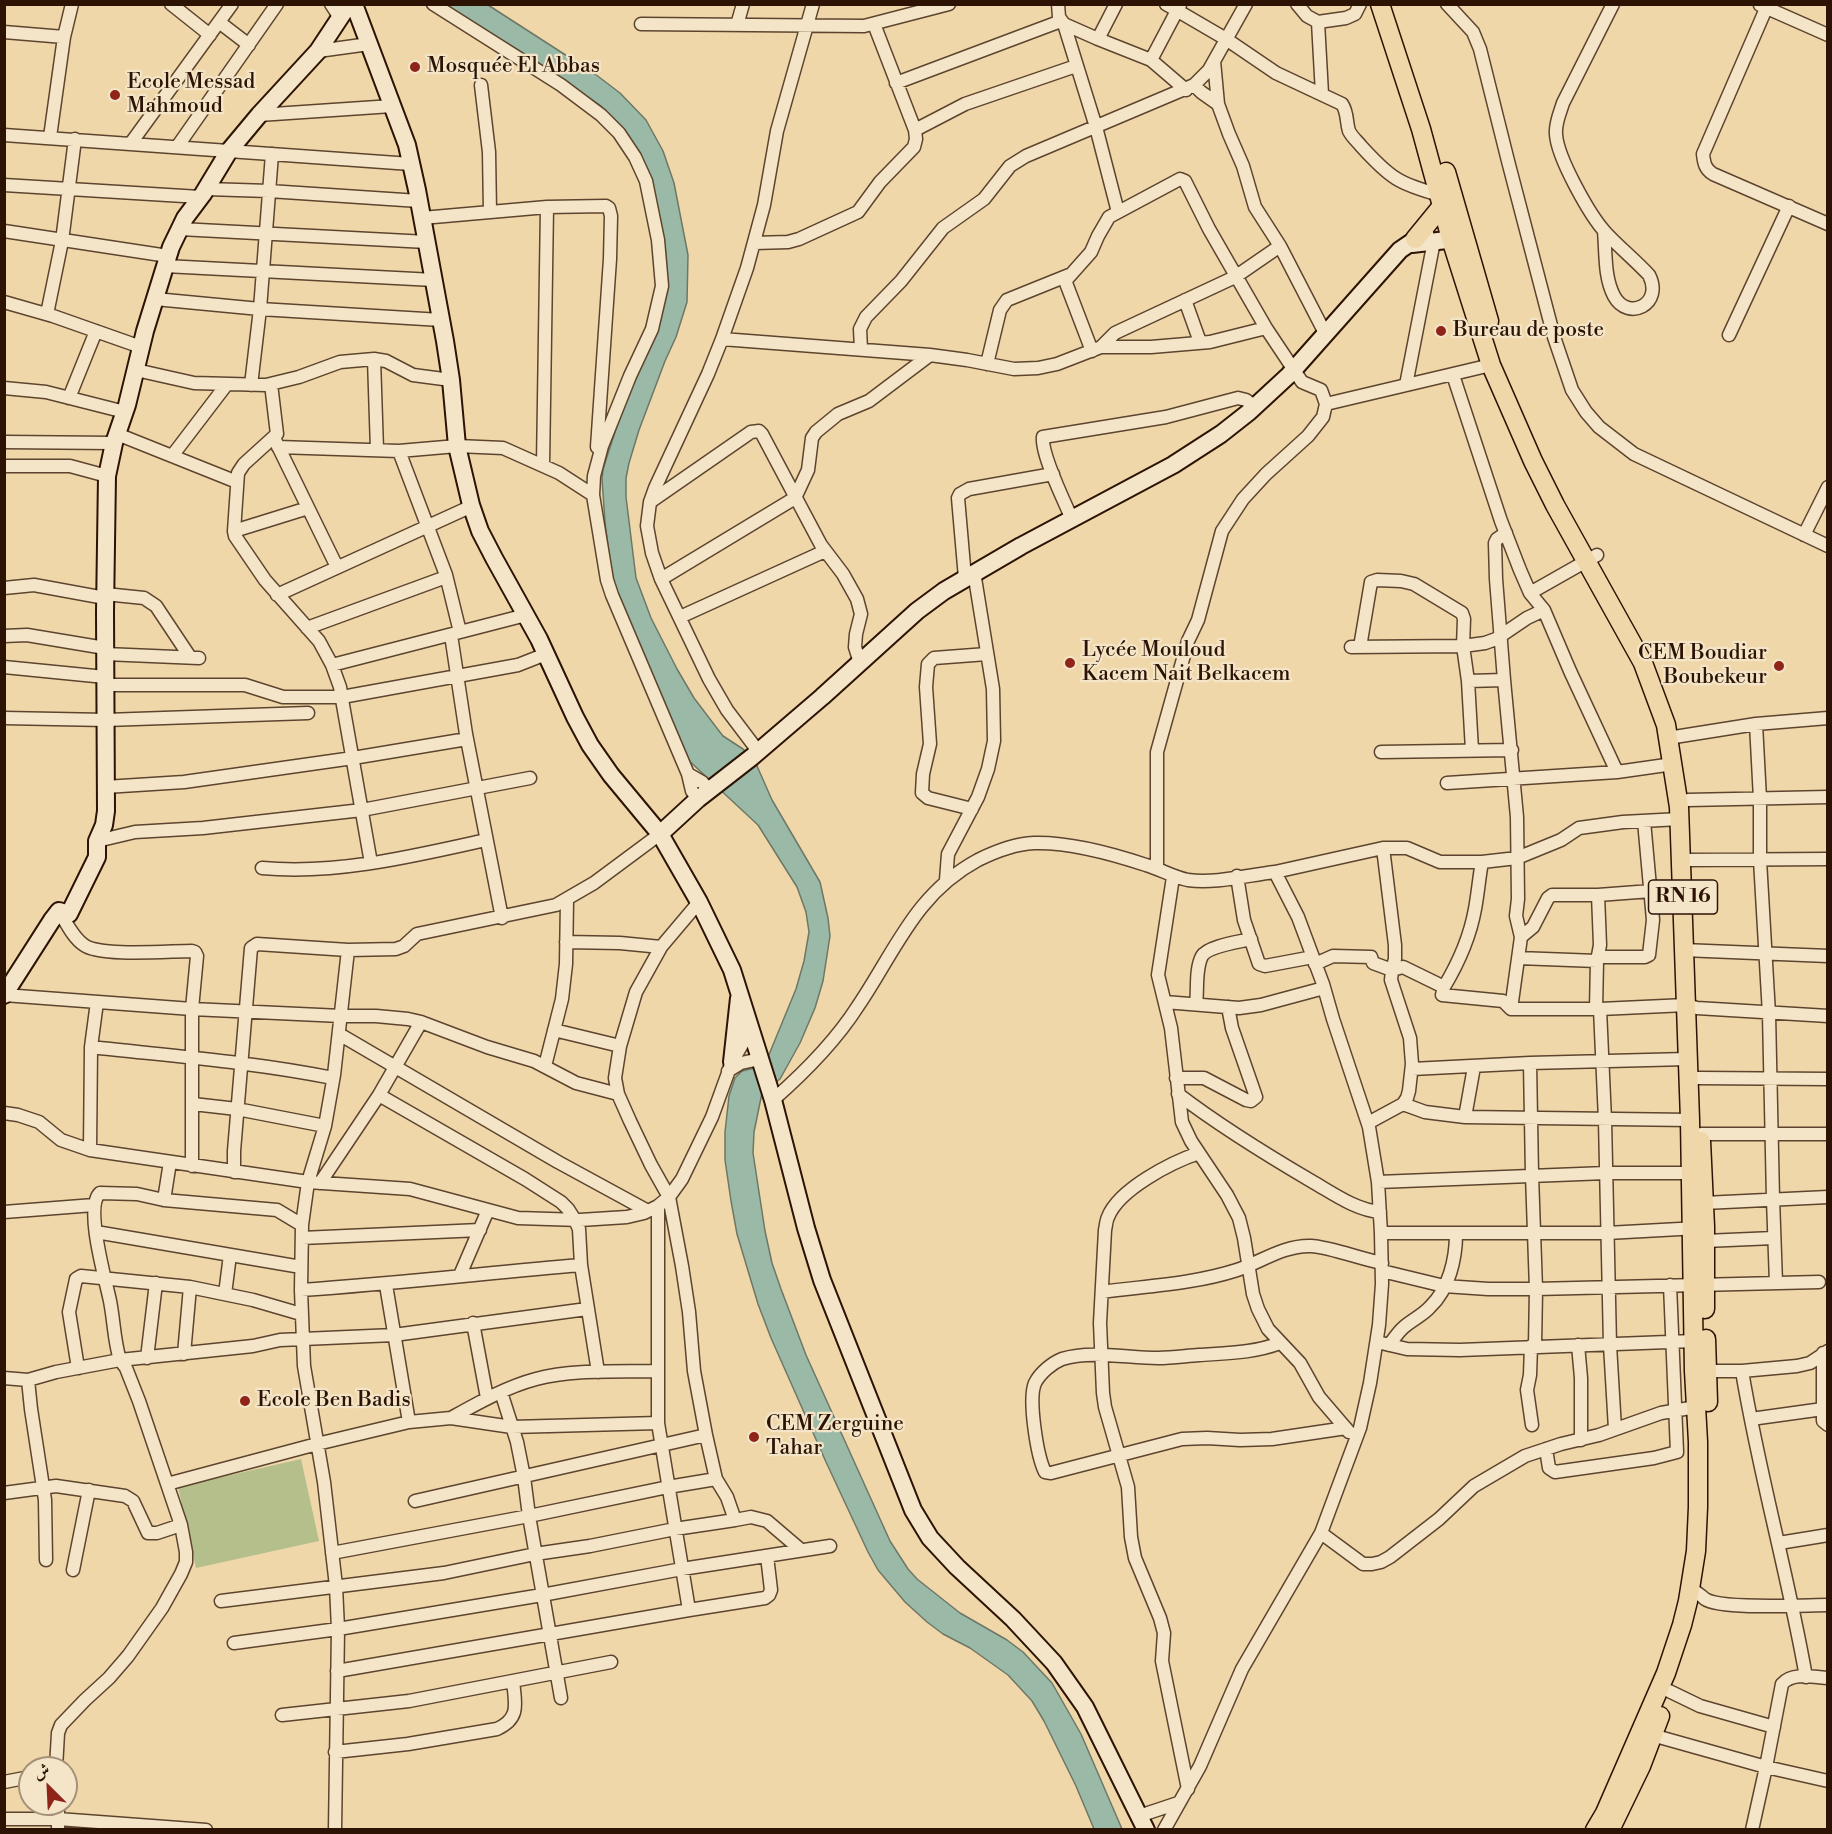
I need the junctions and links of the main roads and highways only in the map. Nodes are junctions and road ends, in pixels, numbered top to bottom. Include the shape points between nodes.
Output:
1 (354, 4) edge
2 (1380, 4) edge
3 (1393, 4) edge
4 (340, 9) edge
5 (1447, 209) junction
6 (1435, 240) junction
7 (1591, 559) junction
8 (1675, 737) junction
9 (660, 834) junction
10 (1687, 860) junction
11 (740, 991) junction
12 (4, 995) edge
13 (1691, 1006) junction
14 (730, 1067) road end
15 (1695, 1127) junction
16 (1700, 1232) junction
17 (1699, 1284) junction
18 (1701, 1371) junction
19 (1695, 1591) junction
20 (1142, 1823) edge
21 (1605, 1828) edge

1 - 9 main road via 407,145 451,380 457,446 480,531 590,745
2 - 5 main road, RN 16
3 - 5 main road, RN 16 via 1439,148
4 - 12 main road via 318,51 229,151 185,218 171,247 107,476 105,787 104,825 97,841 97,857 69,914 60,911
5 - 6 main road
5 - 6 main road, RN 16
6 - 7 main road, RN 16 via 1533,461
6 - 7 main road, RN 16 via 1490,324 1529,429
6 - 9 main road via 1393,257 1294,368 1221,434 1173,465 970,575 917,611
7 - 8 main road, RN 16
8 - 10 main road, RN 16 via 1673,764
8 - 10 main road, RN 16 via 1688,800
9 - 11 main road via 699,902
10 - 13 main road, RN 16
11 - 14 main road
11 - 20 main road via 822,1280 913,1510 930,1538 1054,1662 1085,1707
13 - 15 main road, RN 16 via 1698,1078
13 - 15 main road, RN 16 via 1687,1059
15 - 16 main road, RN 16 via 1704,1203
15 - 16 main road, RN 16 via 1690,1173
16 - 17 main road, RN 16
17 - 18 main road, RN 16
17 - 18 main road, RN 16 via 1694,1341
18 - 19 main road, RN 16 via 1696,1407
18 - 19 main road, RN 16 via 1710,1500 1707,1555
19 - 21 main road, RN 16 via 1666,1673 1605,1813
19 - 21 main road, RN 16 via 1690,1638 1641,1766

